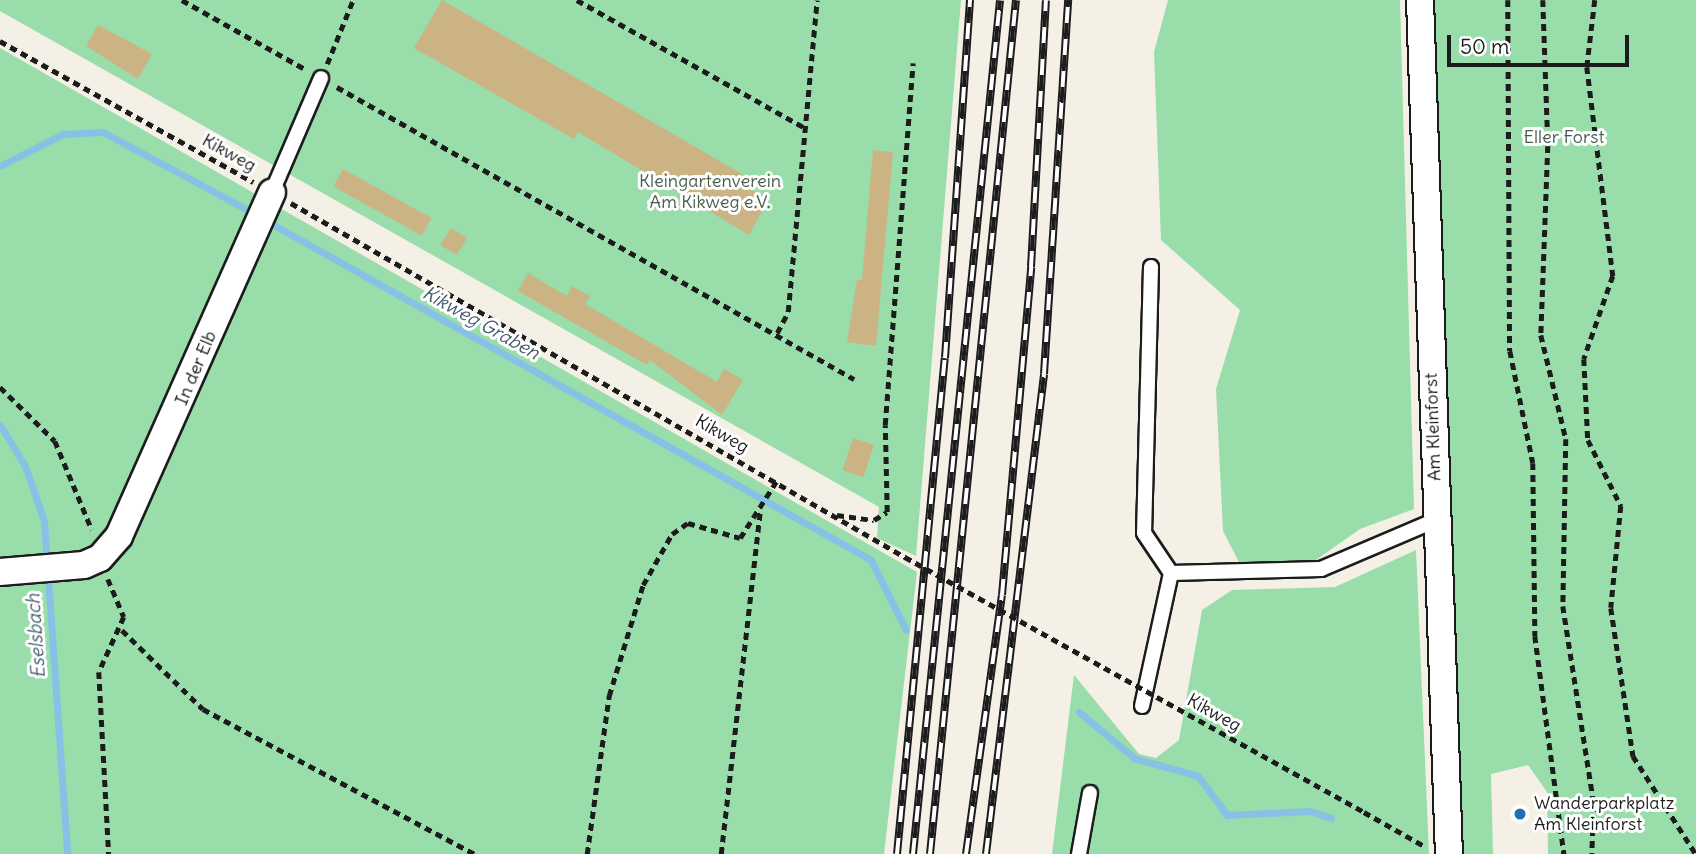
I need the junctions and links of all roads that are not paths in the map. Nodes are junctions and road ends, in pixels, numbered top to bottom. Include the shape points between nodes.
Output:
1 (1420, 0) edge
2 (321, 78) road end
3 (265, 207) joint
4 (1151, 267) dead end
5 (1436, 520) junction
6 (9, 571) edge
7 (1171, 573) junction
8 (1142, 706) dead end
9 (1090, 793) dead end
10 (1439, 852) edge
11 (1079, 854) edge

1 - 5 street, Am Kleinforst
2 - 3 lane, In der Elb
3 - 6 street, In der Elb via 131,512 94,559
4 - 7 lane via 1143,533
5 - 7 lane via 1321,569
5 - 10 street, Am Kleinforst
7 - 8 lane
9 - 11 lane

